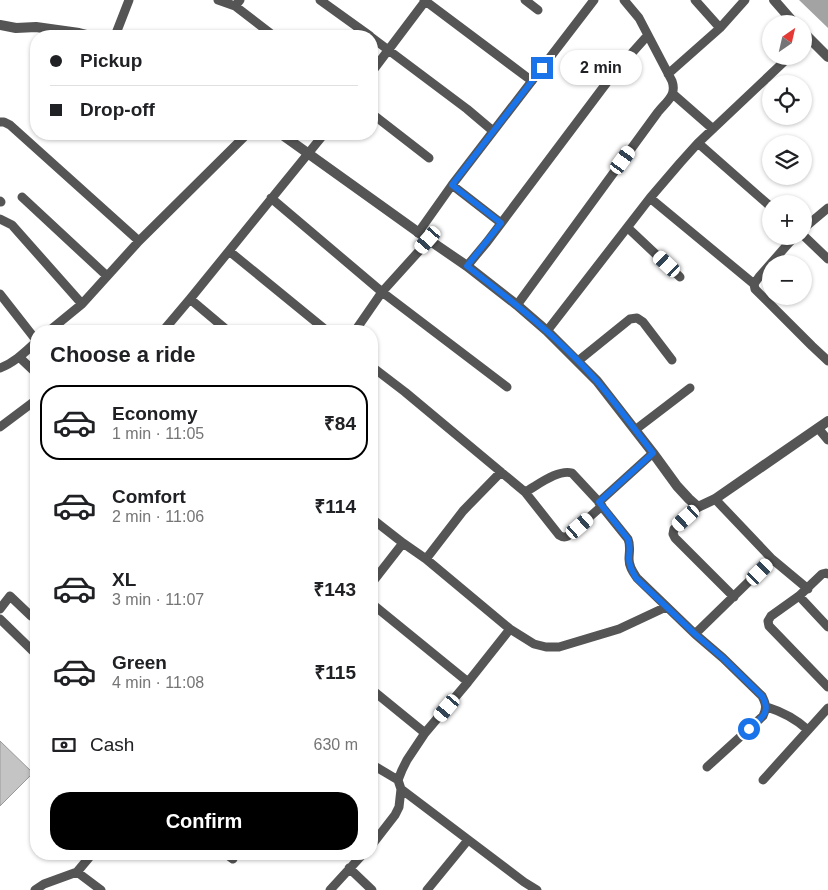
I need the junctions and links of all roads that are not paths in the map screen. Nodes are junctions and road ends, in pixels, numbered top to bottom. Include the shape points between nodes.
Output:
1 (129, 0) edge
2 (218, 0) edge
3 (320, 0) edge
4 (425, 0) edge
5 (525, 0) edge
6 (594, 0) edge
7 (624, 0) edge
8 (695, 0) edge
9 (746, 0) edge
10 (774, 0) edge
11 (238, 3) edge
12 (538, 10) dead end
13 (787, 15) edge
14 (0, 25) edge
15 (720, 28) junction
16 (58, 30) edge
17 (118, 30) edge
18 (267, 30) edge
19 (361, 30) edge
20 (648, 35) junction
21 (378, 43) edge
22 (812, 43) edge
23 (388, 50) junction
24 (828, 57) edge
25 (378, 64) edge
26 (781, 65) edge
27 (668, 74) junction
28 (532, 81) junction
29 (673, 94) junction
30 (378, 118) edge
31 (0, 122) edge
32 (713, 129) junction
33 (494, 131) junction
34 (241, 140) edge
35 (289, 140) edge
36 (320, 140) edge
37 (698, 143) junction
38 (309, 154) junction
39 (429, 158) dead end
40 (452, 185) junction
41 (22, 198) dead end
42 (271, 198) junction
43 (650, 198) junction
44 (762, 199) edge
45 (828, 208) edge
46 (0, 220) edge
47 (812, 221) edge
48 (501, 223) junction
49 (628, 228) junction
50 (418, 233) junction
51 (428, 240) junction
52 (139, 241) junction
53 (812, 244) edge
54 (787, 245) edge
55 (229, 251) junction
56 (828, 259) edge
57 (467, 266) junction
58 (107, 276) junction
59 (680, 277) dead end
60 (754, 284) junction
61 (382, 292) junction
62 (0, 294) edge
63 (190, 299) junction
64 (82, 304) junction
65 (518, 306) junction
66 (57, 325) edge
67 (168, 325) edge
68 (221, 325) edge
69 (320, 325) edge
70 (358, 325) edge
71 (547, 331) junction
72 (30, 333) edge
73 (30, 347) edge
74 (19, 357) junction
75 (578, 360) junction
76 (672, 360) dead end
77 (828, 361) edge
78 (30, 367) edge
79 (0, 368) edge
80 (378, 372) edge
81 (507, 387) dead end
82 (690, 388) dead end
83 (30, 404) edge
84 (828, 420) edge
85 (0, 427) edge
86 (818, 428) junction
87 (635, 430) junction
88 (828, 440) edge
89 (653, 453) junction
90 (501, 472) junction
91 (525, 492) junction
92 (715, 499) junction
93 (601, 504) junction
94 (698, 507) junction
95 (378, 524) edge
96 (402, 543) junction
97 (426, 559) junction
98 (772, 559) junction
99 (828, 574) edge
100 (378, 575) edge
101 (808, 589) junction
102 (799, 596) junction
103 (734, 597) junction
104 (666, 607) junction
105 (0, 609) edge
106 (378, 610) edge
107 (30, 615) edge
108 (0, 619) edge
109 (828, 627) edge
110 (510, 629) junction
111 (695, 634) junction
112 (30, 648) edge
113 (468, 682) junction
114 (828, 687) edge
115 (378, 695) edge
116 (766, 707) junction
117 (828, 708) edge
118 (808, 730) junction
119 (425, 733) junction
120 (707, 767) dead end
121 (378, 769) edge
122 (763, 780) dead end
123 (400, 785) junction
124 (378, 837) edge
125 (468, 840) junction
126 (87, 860) edge
127 (357, 860) edge
128 (350, 868) junction
129 (77, 872) junction
130 (521, 886) edge
131 (35, 890) edge
132 (101, 890) edge
133 (330, 890) edge
134 (372, 890) edge
135 (427, 890) edge
136 (537, 890) edge

1 - 17 street
2 - 11 street
3 - 19 street
4 - 23 street
4 - 28 street
5 - 12 street
6 - 28 street
7 - 20 street
8 - 15 street
9 - 15 street
10 - 13 street
11 - 18 street
14 - 16 street
15 - 27 street
20 - 27 street
20 - 48 street via 614,72
21 - 23 street
22 - 24 street
23 - 25 street
23 - 33 street
26 - 32 street
27 - 29 street via 674,87
28 - 33 street
29 - 32 street
29 - 65 street
30 - 39 street
31 - 52 street via 10,125
32 - 37 street
33 - 40 street
34 - 52 street
35 - 38 street
36 - 38 street
37 - 43 street
37 - 44 street
38 - 42 street
38 - 50 street
40 - 48 street
40 - 50 street
41 - 58 street
42 - 55 street
42 - 61 street
43 - 49 street
43 - 60 street
45 - 47 street
46 - 64 street via 12,225
48 - 57 street
49 - 59 street
49 - 71 street
50 - 51 street
51 - 57 street
51 - 61 street
52 - 58 street
53 - 56 street
54 - 60 street
55 - 63 street
55 - 69 street
57 - 65 street
58 - 64 street
60 - 77 street via 758,293
61 - 70 street
61 - 81 street
62 - 72 street
63 - 67 street
63 - 68 street
64 - 66 street
65 - 71 street
71 - 75 street
73 - 74 street
74 - 78 street
74 - 79 street
75 - 76 street via 630,319 637,318
75 - 87 street
80 - 90 street
82 - 87 street
83 - 85 street
84 - 86 street
86 - 88 street
86 - 92 street
87 - 89 street
89 - 93 street
89 - 94 street via 677,486
90 - 91 street
90 - 97 street via 463,511
91 - 93 street via 550,477 566,472 572,473
91 - 93 street via 559,535 565,538
92 - 94 street
92 - 98 street
93 - 104 street via 628,539 629,560 636,578
94 - 103 street via 674,529 674,538
95 - 96 street
96 - 97 street
96 - 100 street
97 - 110 street
98 - 101 street
98 - 103 street
99 - 101 street via 822,574
101 - 102 street
102 - 109 street
102 - 114 street via 771,616 769,626
103 - 111 street
104 - 110 street via 619,629 559,647 534,644
104 - 111 street
105 - 107 street via 10,596
106 - 113 street
108 - 112 street
110 - 113 street
111 - 116 street via 762,696
113 - 119 street
115 - 119 street
116 - 118 street via 789,715
116 - 120 street via 763,716
117 - 118 street
118 - 122 street
119 - 123 street via 407,760
121 - 123 street
123 - 124 street via 399,808
123 - 125 street
125 - 130 street
125 - 135 street
126 - 129 street
127 - 128 street
128 - 133 street
128 - 134 street
129 - 131 street
129 - 132 street
130 - 136 street

